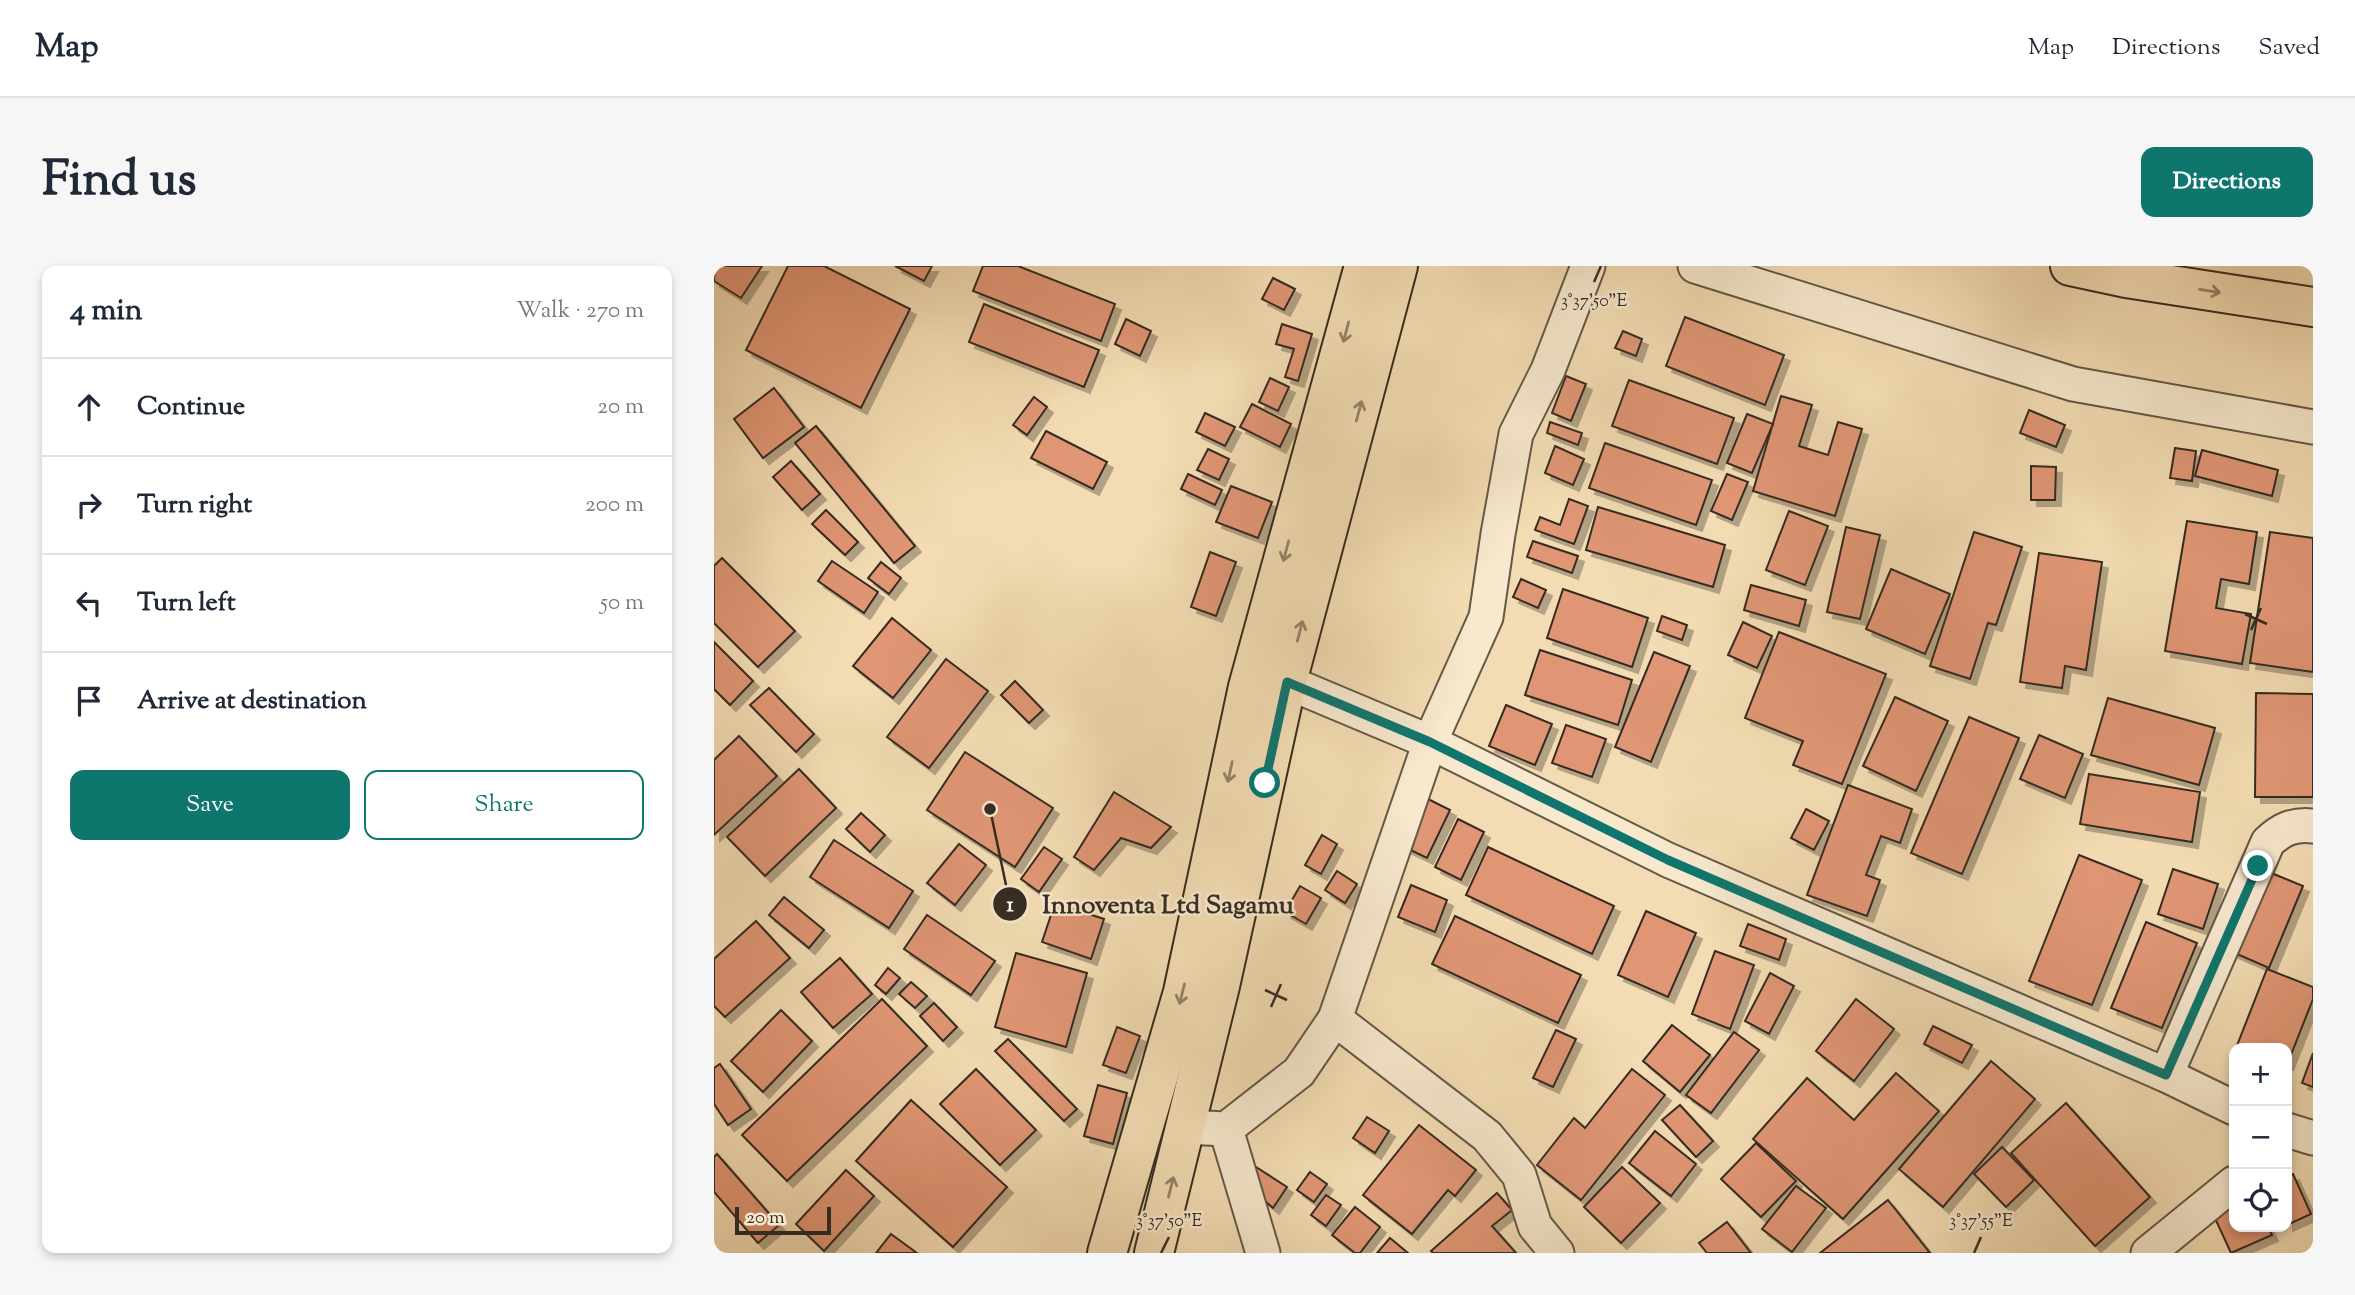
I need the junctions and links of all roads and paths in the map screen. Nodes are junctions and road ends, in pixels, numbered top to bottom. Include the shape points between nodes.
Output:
1 (1364, 266) edge
2 (1398, 266) edge
3 (1588, 266) edge
4 (1695, 266) edge
5 (2070, 266) edge
6 (2313, 307) edge
7 (2313, 427) edge
8 (1287, 682) junction
9 (1430, 742) junction
10 (2313, 826) edge
11 (1335, 1018) junction
12 (2166, 1075) junction
13 (2230, 1106) edge
14 (1185, 1128) junction
15 (1226, 1129) junction
16 (2292, 1132) edge
17 (2313, 1138) edge
18 (2229, 1188) edge
19 (1107, 1253) edge
20 (1154, 1253) edge
21 (1263, 1253) edge
22 (1557, 1253) edge
23 (2148, 1253) edge

1 -> 19 main road via 1248,687 1183,992
8 -> 2 main road
3 - 9 street via 1548,370 1517,434 1486,617
4 - 7 street via 2073,384
5 -> 6 main road
8 - 9 street
8 - 14 main road
9 - 11 street
9 - 12 street via 1668,860
10 - 12 street via 2298,824 2268,842
11 - 15 street via 1299,1072
11 - 22 street via 1486,1136 1519,1175 1535,1226
12 - 13 street
14 - 15 street
20 -> 14 main road
15 - 21 street
16 - 17 street
18 - 23 street

